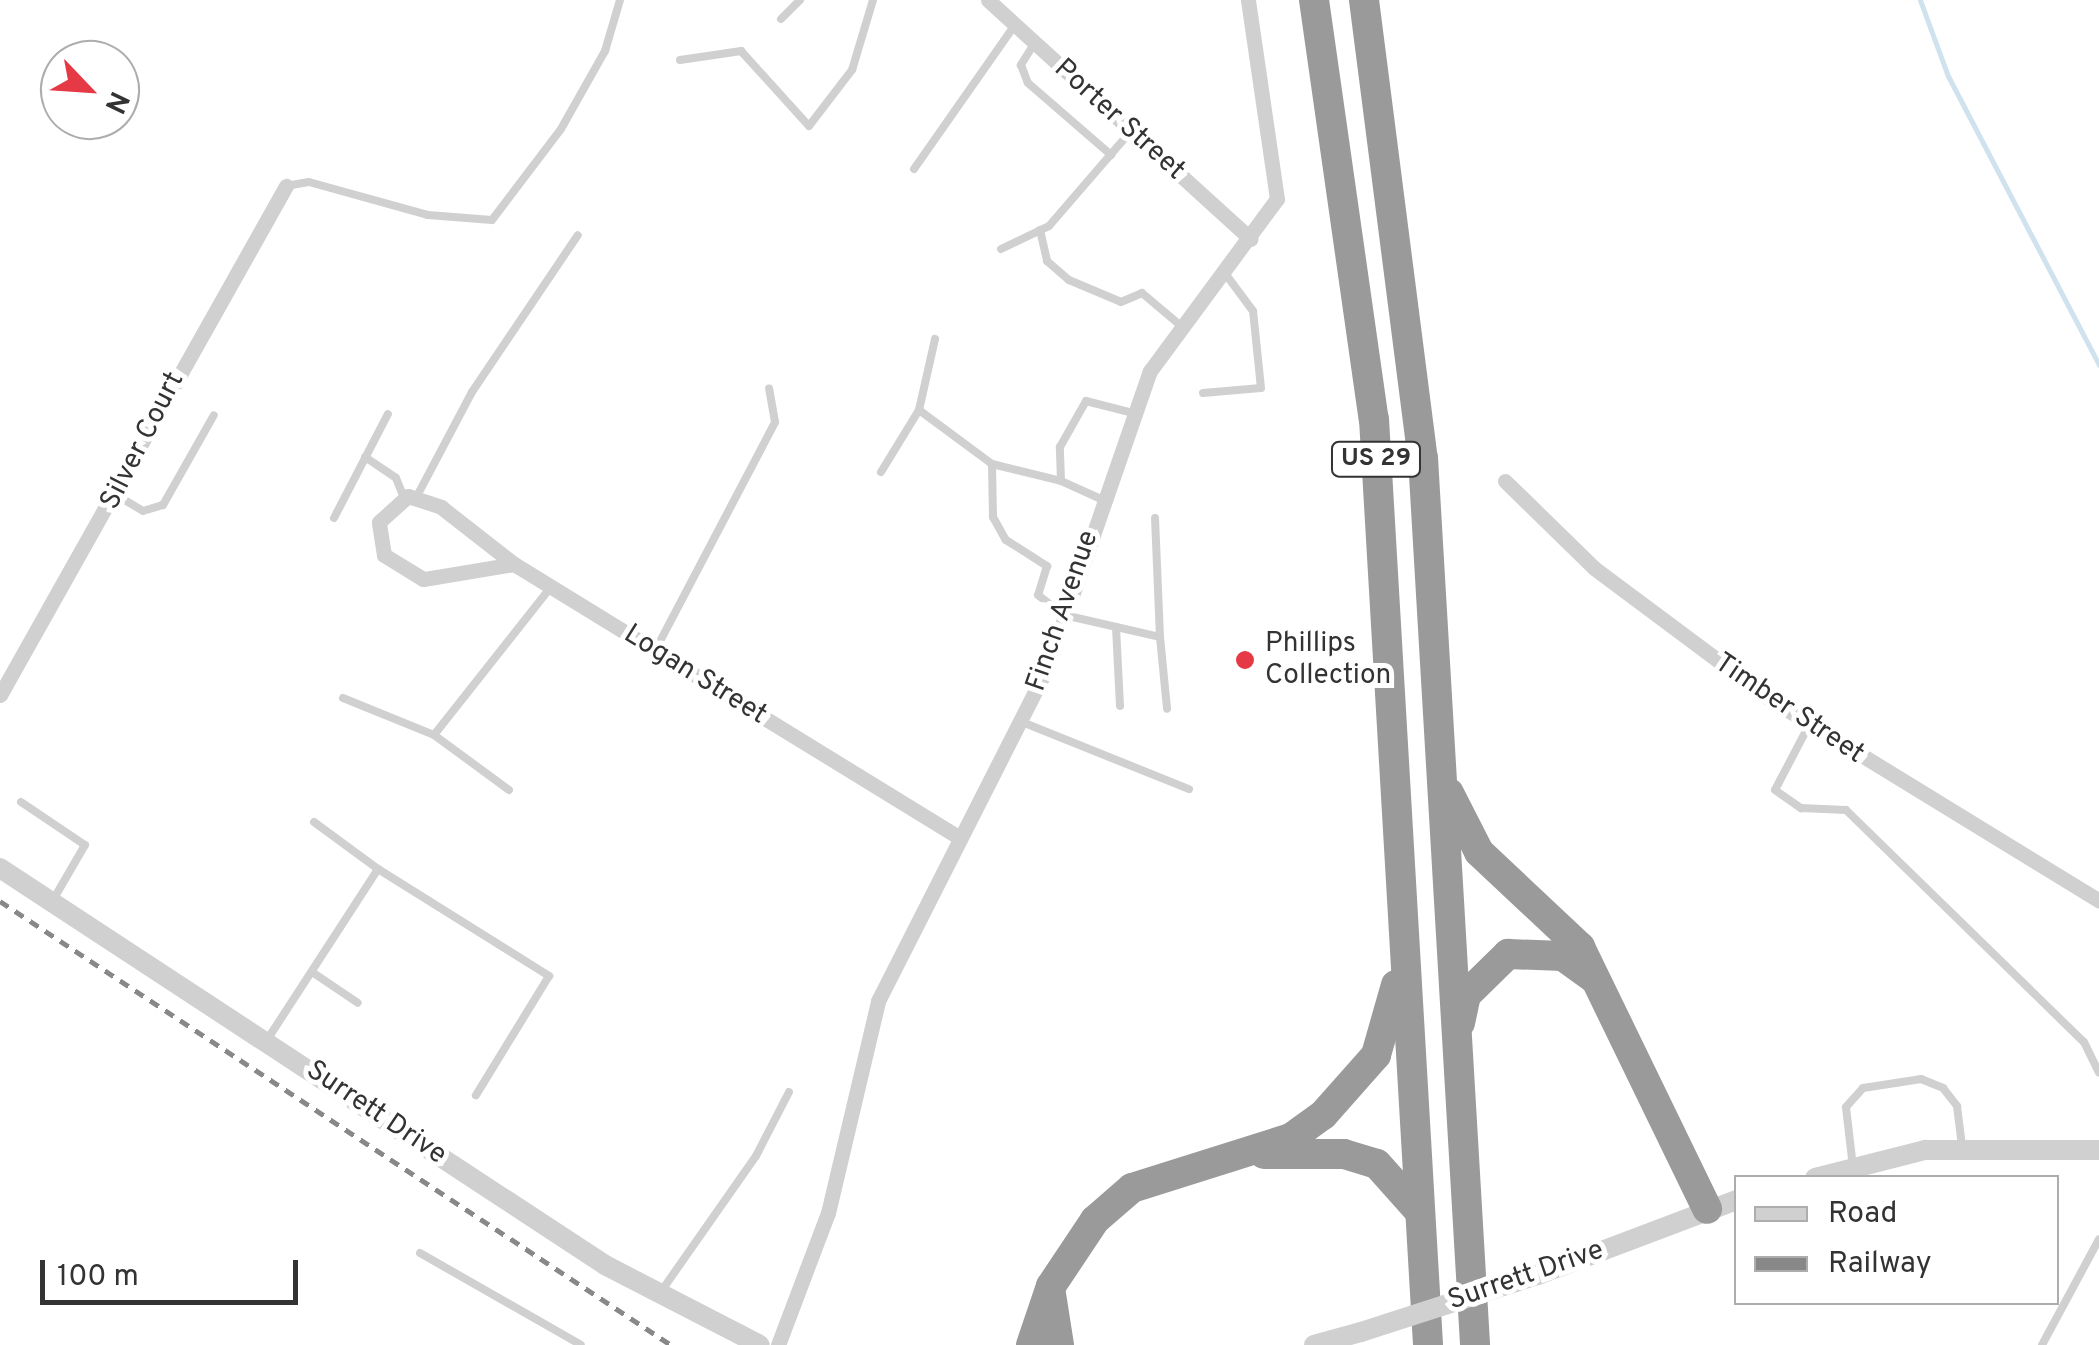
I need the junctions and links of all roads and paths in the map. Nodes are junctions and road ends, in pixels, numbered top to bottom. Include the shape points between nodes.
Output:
1 (620, 0) edge
2 (800, 0) edge
3 (873, 0) edge
4 (988, 0) edge
5 (1248, 0) edge
6 (1314, 0) edge
7 (1364, 0) edge
8 (781, 19) dead end
9 (1015, 25) junction
10 (1035, 44) junction
11 (680, 60) dead end
12 (1130, 132) junction
13 (1112, 155) junction
14 (914, 169) dead end
15 (286, 186) joint
16 (1040, 230) junction
17 (578, 235) dead end
18 (1251, 239) junction
19 (1001, 250) dead end
20 (1224, 272) junction
21 (1180, 324) junction
22 (934, 340) dead end
23 (769, 389) dead end
24 (1203, 393) dead end
25 (920, 410) junction
26 (388, 414) dead end
27 (1133, 414) junction
28 (214, 416) dead end
29 (365, 457) junction
30 (992, 464) junction
31 (882, 472) dead end
32 (1061, 481) junction
33 (1505, 481) dead end
34 (118, 496) junction
35 (410, 497) junction
36 (1101, 499) junction
37 (334, 518) dead end
38 (1155, 518) dead end
39 (514, 564) junction
40 (551, 587) junction
41 (1064, 615) junction
42 (1116, 627) junction
43 (1160, 637) junction
44 (655, 651) junction
45 (0, 695) edge
46 (343, 698) dead end
47 (1120, 706) dead end
48 (1167, 709) dead end
49 (1022, 722) junction
50 (1810, 724) junction
51 (434, 735) junction
52 (1442, 775) junction
53 (1190, 789) dead end
54 (509, 790) dead end
55 (21, 802) dead end
56 (314, 822) dead end
57 (955, 834) junction
58 (0, 868) edge
59 (378, 868) junction
60 (2099, 901) edge
61 (52, 902) junction
62 (1403, 922) junction
63 (312, 972) junction
64 (1602, 985) junction
65 (358, 1004) dead end
66 (1456, 1038) junction
67 (267, 1040) junction
68 (2099, 1073) edge
69 (789, 1092) dead end
70 (476, 1096) dead end
71 (1962, 1150) junction
72 (2099, 1150) edge
73 (1231, 1154) junction
74 (1853, 1167) junction
75 (1825, 1175) edge
76 (1734, 1201) edge
77 (1707, 1209) junction
78 (1420, 1213) junction
79 (2099, 1239) edge
80 (420, 1253) dead end
81 (1051, 1286) junction
82 (658, 1296) junction
83 (581, 1345) edge
84 (760, 1345) edge
85 (778, 1345) edge
86 (1032, 1345) edge
87 (1060, 1345) edge
88 (1314, 1345) edge
89 (1428, 1345) edge
90 (1475, 1345) edge
91 (2042, 1345) edge

1 - 15 lane via 605,51 561,129 492,220 428,215 310,182
2 - 8 lane
3 - 11 lane via 852,70 810,126 741,51
4 - 9 street, Porter Street
5 - 18 street, Finch Avenue via 1278,182
6 - 62 highway, US 29 via 1374,419
7 - 52 highway, US 29 via 1424,458
9 - 10 street, Porter Street
9 - 14 lane
10 - 12 street, Porter Street
10 - 13 lane via 1021,65 1028,83
12 - 13 lane
12 - 18 street, Porter Street
13 - 16 lane
15 - 34 street, Silver Court via 188,352
16 - 19 lane
16 - 21 lane via 1047,261 1069,280 1121,302 1142,293
17 - 35 lane
18 - 20 street, Finch Avenue
20 - 21 street, Finch Avenue
20 - 24 lane via 1253,311 1260,388
21 - 27 street, Finch Avenue
22 - 25 lane
23 - 44 lane via 775,422
25 - 30 lane
25 - 31 lane
26 - 29 lane
27 - 32 lane via 1086,401 1060,448
27 - 36 street, Finch Avenue
28 - 34 lane via 163,505 143,511
29 - 35 lane
29 - 37 lane
30 - 32 lane
30 - 41 lane via 993,517 1006,540 1048,566 1038,595
32 - 36 lane
33 - 50 street, Timber Street via 1594,568
34 - 45 street, Silver Court
35 - 39 street, Logan Street via 441,507
35 - 39 street via 384,510 377,536 405,573 444,580
36 - 41 street, Finch Avenue
38 - 43 lane
39 - 40 street, Logan Street
40 - 44 street, Logan Street
40 - 51 lane
41 - 42 lane
41 - 49 street, Finch Avenue
42 - 43 lane
42 - 47 lane
43 - 48 lane
44 - 57 street, Logan Street
46 - 51 lane
49 - 53 lane
49 - 57 street, Finch Avenue
50 - 60 street, Timber Street
50 - 68 lane via 1775,790 1801,808 1846,810 2084,1042
51 - 54 lane
52 - 64 highway via 1479,852 1580,947
52 - 66 highway, US 29
55 - 61 lane via 85,845
56 - 59 lane
57 - 85 street, Finch Avenue via 878,1001 828,1212
58 - 61 street, Surrett Drive
59 - 63 lane
59 - 70 lane via 548,976
61 - 67 street, Surrett Drive
62 - 73 highway via 1392,1010 1376,1055 1290,1138
62 - 78 highway, US 29
63 - 65 lane
63 - 67 lane
64 - 66 highway via 1562,956 1508,954 1466,996
64 - 77 highway
66 - 90 highway, US 29
67 - 82 street, Surrett Drive
69 - 82 lane via 756,1156
71 - 72 street
71 - 74 street
71 - 74 lane via 1957,1106 1944,1088 1922,1079 1864,1088 1846,1107
73 - 78 highway via 1344,1154 1377,1164
73 - 81 highway via 1132,1188 1095,1220
74 - 75 street
76 - 77 street, Surrett Drive
77 - 88 street, Surrett Drive, bridge via 1538,1275
78 - 89 highway, US 29
79 - 91 lane
80 - 83 lane
81 - 86 highway
81 - 87 highway
82 - 84 street, Surrett Drive

